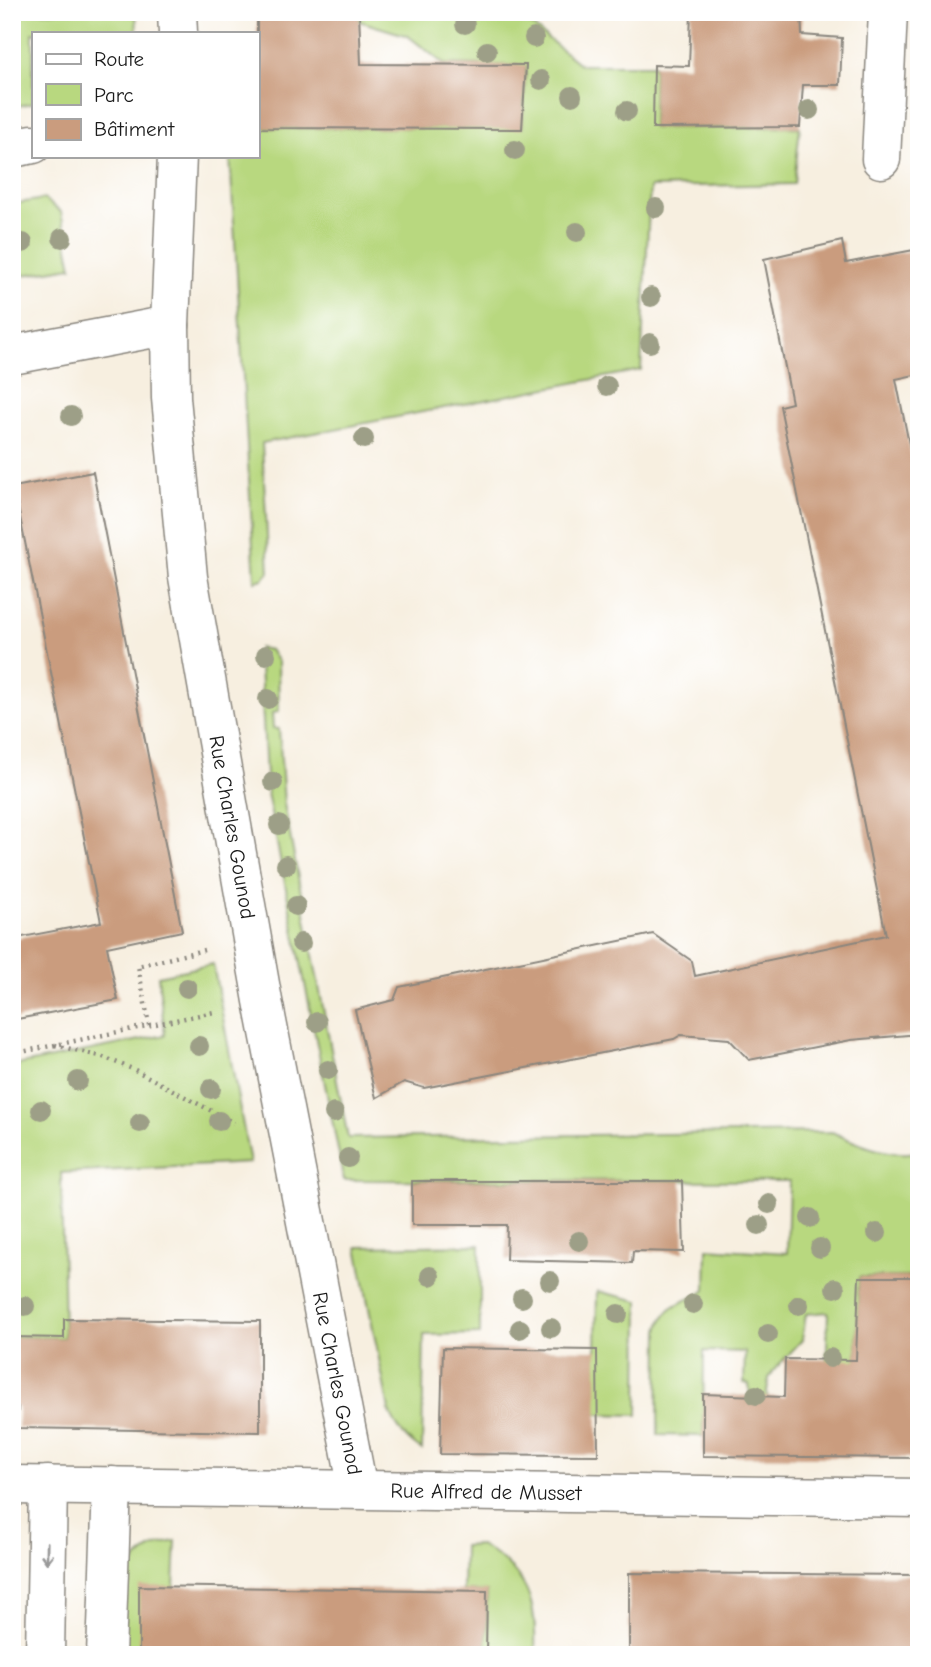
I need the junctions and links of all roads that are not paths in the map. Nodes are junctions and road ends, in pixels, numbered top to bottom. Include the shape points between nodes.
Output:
1 (177, 12) edge
2 (888, 12) edge
3 (178, 32) edge
4 (32, 144) edge
5 (12, 148) edge
6 (177, 158) edge
7 (881, 159) dead end
8 (170, 326) junction
9 (12, 355) edge
10 (30, 1485) edge
11 (112, 1486) junction
12 (358, 1489) junction
13 (919, 1498) edge
14 (45, 1655) edge
15 (106, 1655) edge

1 - 3 street
2 - 7 street
4 - 5 street
6 - 8 street, Rue Charles Gounod
8 - 9 street
8 - 12 street, Rue Charles Gounod via 171,398 188,577 263,1001
10 - 11 street, Rue Alfred de Musset
10 -> 14 street
11 - 12 street, Rue Alfred de Musset
11 - 15 street
12 - 13 street, Rue Alfred de Musset

